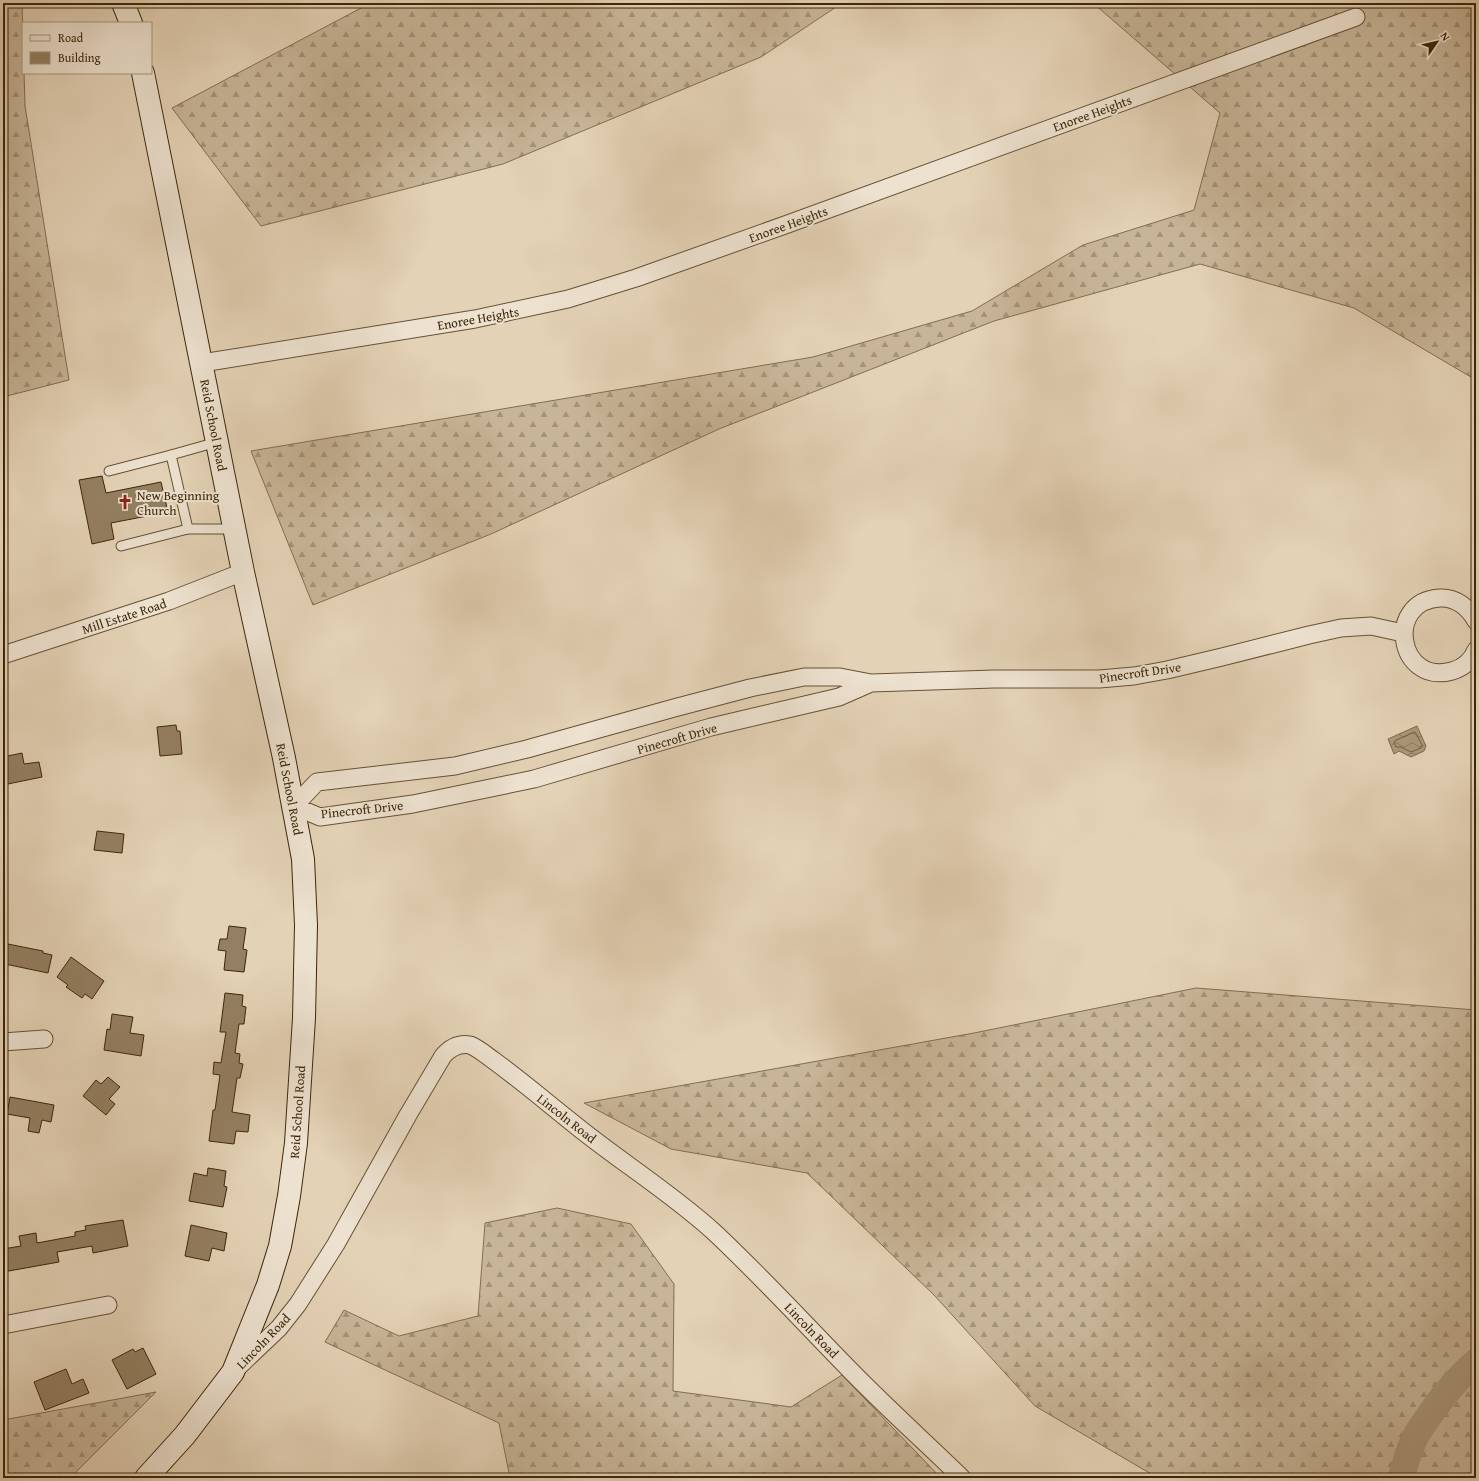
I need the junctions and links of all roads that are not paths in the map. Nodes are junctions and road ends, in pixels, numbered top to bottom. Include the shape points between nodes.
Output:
1 (123, 3) edge
2 (1356, 17) dead end
3 (131, 22) edge
4 (143, 74) edge
5 (202, 363) junction
6 (218, 442) junction
7 (171, 455) junction
8 (109, 470) dead end
9 (188, 529) junction
10 (235, 529) junction
11 (121, 546) dead end
12 (243, 572) junction
13 (1476, 621) edge
14 (1403, 633) junction
15 (1475, 653) edge
16 (3, 655) edge
17 (871, 683) junction
18 (294, 806) junction
19 (44, 1039) dead end
20 (3, 1042) edge
21 (108, 1305) dead end
22 (3, 1325) edge
23 (233, 1372) junction
24 (146, 1478) edge
25 (962, 1478) edge

1 - 3 street
2 - 5 street, Enoree Heights via 785,225 636,278 568,299 475,319
4 - 5 street, Reid School Road
5 - 6 street, Reid School Road
6 - 7 lane
6 - 10 street, Reid School Road
7 - 8 lane
7 - 9 lane
9 - 10 lane
9 - 11 lane
10 - 12 street, Reid School Road
12 - 16 street, Mill Estate Road via 169,601
12 - 18 street, Reid School Road
13 - 14 street via 1472,613 1459,602 1434,598 1413,610
14 - 15 street via 1410,657 1423,669 1431,672 1456,670
14 - 17 street, Pinecroft Drive via 1371,626 1341,628 1134,676 1099,679
17 - 18 street, Pinecroft Drive via 840,697 711,727 534,779 413,804 320,817
17 - 18 street, Pinecroft Drive via 840,677 804,677 750,688 455,766 317,782
18 - 23 street, Reid School Road via 303,859 306,925 304,1018 296,1143 280,1246 268,1285
19 - 20 street
21 - 22 street
23 - 24 street, Reid School Road via 185,1435
23 - 25 street, Lincoln Road via 279,1328 298,1304 336,1244 442,1056 454,1047 468,1045 502,1066 579,1129 668,1194 713,1232

